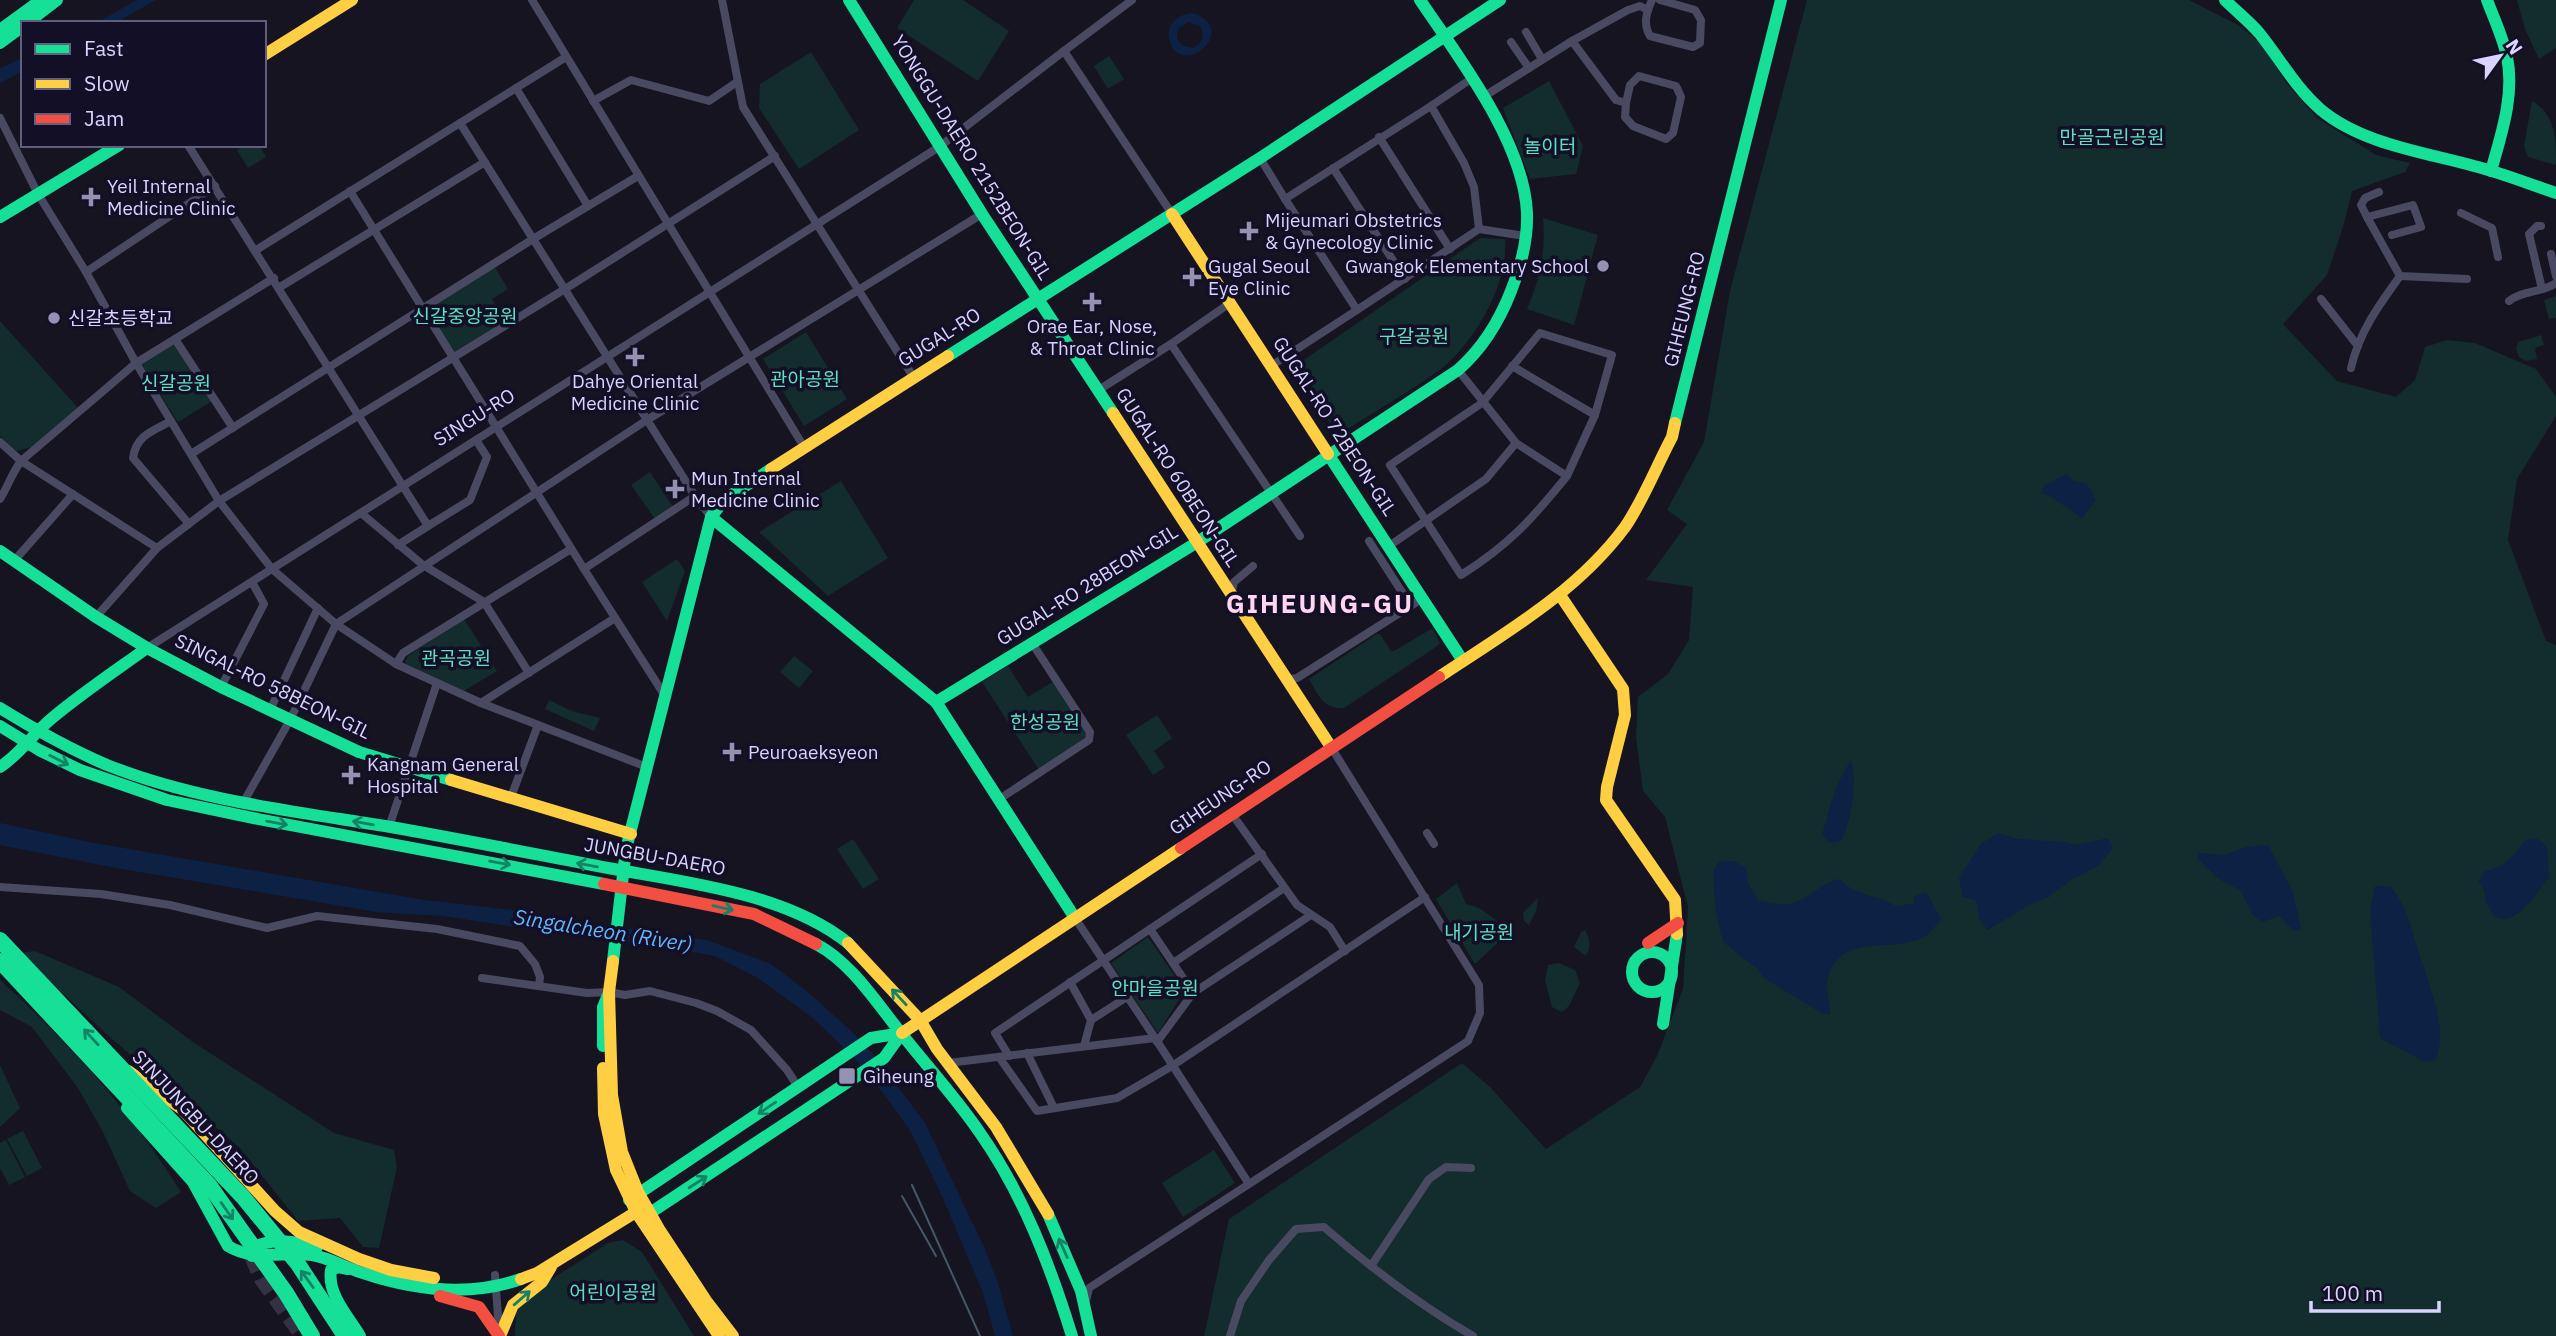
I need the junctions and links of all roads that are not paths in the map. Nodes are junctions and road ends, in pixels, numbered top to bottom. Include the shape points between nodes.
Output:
1 (41, 0) edge
2 (57, 0) edge
3 (352, 0) edge
4 (532, 0) edge
5 (722, 0) edge
6 (849, 0) edge
7 (1132, 0) edge
8 (1420, 0) edge
9 (1500, 0) edge
10 (1652, 0) edge
11 (1660, 0) edge
12 (1781, 0) edge
13 (2225, 0) edge
14 (2487, 0) edge
15 (1648, 10) junction
16 (30, 21) edge
17 (21, 27) edge
18 (0, 30) edge
19 (1526, 32) dead end
20 (1444, 37) junction
21 (1572, 41) junction
22 (0, 43) edge
23 (1511, 43) dead end
24 (1064, 51) junction
25 (266, 54) edge
26 (566, 57) junction
27 (1542, 59) junction
28 (1528, 68) junction
29 (1471, 79) junction
30 (737, 82) junction
31 (516, 88) junction
32 (1483, 97) junction
33 (593, 101) junction
34 (1626, 103) junction
35 (1430, 106) junction
36 (0, 118) edge
37 (460, 123) junction
38 (1379, 137) junction
39 (116, 147) edge
40 (189, 147) edge
41 (939, 147) junction
42 (775, 156) junction
43 (1259, 158) junction
44 (485, 162) junction
45 (1333, 168) junction
46 (2491, 171) junction
47 (638, 176) junction
48 (215, 186) junction
49 (350, 191) junction
50 (2379, 192) dead end
51 (2556, 193) edge
52 (38, 194) junction
53 (1285, 199) junction
54 (588, 206) junction
55 (2460, 213) dead end
56 (982, 214) junction
57 (1172, 214) junction
58 (0, 217) edge
59 (2367, 217) junction
60 (818, 223) junction
61 (667, 224) junction
62 (2540, 226) dead end
63 (1479, 229) junction
64 (374, 230) junction
65 (2392, 235) dead end
66 (1525, 236) junction
67 (533, 239) junction
68 (1450, 249) junction
69 (256, 250) junction
70 (2551, 254) dead end
71 (2498, 257) dead end
72 (86, 272) junction
73 (2400, 276) junction
74 (2556, 276) edge
75 (274, 278) junction
76 (1405, 279) junction
77 (2467, 279) dead end
78 (2556, 283) edge
79 (280, 287) junction
80 (565, 289) junction
81 (860, 289) junction
82 (2542, 289) junction
83 (708, 293) junction
84 (2321, 299) dead end
85 (1037, 300) junction
86 (2509, 301) dead end
87 (1230, 303) junction
88 (422, 308) junction
89 (1357, 310) junction
90 (176, 339) junction
91 (1171, 344) junction
92 (2358, 346) junction
93 (607, 357) junction
94 (453, 358) junction
95 (748, 358) junction
96 (136, 363) junction
97 (1271, 366) junction
98 (1512, 366) junction
99 (329, 367) junction
100 (2351, 368) dead end
101 (1458, 370) junction
102 (914, 378) junction
103 (1097, 391) junction
104 (1482, 403) junction
105 (359, 414) junction
106 (1595, 415) junction
107 (647, 420) junction
108 (171, 421) junction
109 (233, 428) junction
110 (496, 428) junction
111 (476, 440) junction
112 (0, 442) edge
113 (1516, 443) junction
114 (804, 447) junction
115 (191, 454) junction
116 (1329, 454) junction
117 (22, 461) junction
118 (1567, 476) junction
119 (404, 486) junction
120 (536, 491) junction
121 (1270, 493) junction
122 (73, 494) junction
123 (695, 496) junction
124 (0, 499) edge
125 (219, 501) junction
126 (361, 513) junction
127 (712, 517) junction
128 (1426, 520) junction
129 (189, 524) junction
130 (428, 526) junction
131 (1300, 536) dead end
132 (1369, 541) dead end
133 (1196, 543) junction
134 (398, 545) junction
135 (1389, 546) junction
136 (158, 548) junction
137 (571, 549) junction
138 (7, 556) edge
139 (423, 565) junction
140 (1253, 566) dead end
141 (272, 569) junction
142 (584, 569) junction
143 (253, 582) junction
144 (1560, 595) junction
145 (1231, 597) junction
146 (484, 602) junction
147 (1417, 602) junction
148 (318, 608) junction
149 (96, 617) junction
150 (615, 618) junction
151 (336, 624) junction
152 (1032, 643) junction
153 (147, 649) junction
154 (1463, 660) junction
155 (396, 664) junction
156 (529, 673) junction
157 (1281, 673) junction
158 (437, 683) junction
159 (220, 687) junction
160 (665, 695) junction
161 (936, 702) junction
162 (481, 703) junction
163 (0, 708) edge
164 (270, 710) junction
165 (290, 720) junction
166 (538, 725) junction
167 (0, 726) edge
168 (32, 737) junction
169 (1331, 747) junction
170 (0, 767) edge
171 (408, 767) junction
172 (647, 767) junction
173 (511, 797) junction
174 (998, 800) junction
175 (243, 803) junction
176 (1232, 814) junction
177 (389, 827) junction
178 (1427, 833) dead end
179 (631, 834) junction
180 (1434, 844) dead end
181 (1262, 854) junction
182 (622, 871) junction
183 (0, 887) edge
184 (621, 888) junction
185 (1284, 888) junction
186 (1425, 897) junction
187 (1311, 915) junction
188 (1075, 918) junction
189 (1678, 923) junction
190 (1150, 929) junction
191 (0, 940) edge
192 (1648, 943) dead end
193 (1345, 951) junction
194 (1102, 960) junction
195 (0, 961) edge
196 (1173, 962) junction
197 (482, 978) dead end
198 (1070, 982) junction
199 (610, 985) junction
200 (539, 986) junction
201 (1193, 993) junction
202 (1127, 997) junction
203 (920, 1020) junction
204 (1091, 1020) junction
205 (1662, 1024) dead end
206 (902, 1033) junction
207 (1156, 1040) junction
208 (1084, 1046) junction
209 (1027, 1053) junction
210 (1009, 1056) junction
211 (999, 1057) junction
212 (948, 1063) junction
213 (1172, 1066) junction
214 (111, 1069) junction
215 (798, 1087) junction
216 (1054, 1108) junction
217 (1471, 1168) dead end
218 (1249, 1184) junction
219 (637, 1207) junction
220 (352, 1263) junction
221 (552, 1265) junction
222 (1371, 1266) junction
223 (1074, 1273) junction
224 (496, 1280) junction
225 (1089, 1288) junction
226 (429, 1289) junction
227 (1085, 1307) junction
228 (312, 1336) edge
229 (345, 1336) edge
230 (360, 1336) edge
231 (499, 1336) edge
232 (719, 1336) edge
233 (733, 1336) edge
234 (1072, 1336) edge
235 (1091, 1336) edge
236 (1230, 1336) edge
237 (1473, 1336) edge

1 - 18 main road
2 - 16 main road
3 - 25 main road
4 - 26 street
5 - 30 street
6 - 41 main road, YONGGU-DAERO 2152BEON-GIL
7 - 24 street, SINGU-RO
8 - 20 main road, GUGAL-RO 28BEON-GIL
9 - 20 main road, GUGAL-RO
10 - 15 street
11 - 15 street via 1695,10 1701,20 1700,43 1693,47 1650,36 1645,28
12 - 144 main road, GIHEUNG-RO via 1672,437 1626,525 1589,570
13 - 46 main road via 2259,33 2305,95 2342,124 2375,141
14 - 46 main road via 2509,68 2505,119
15 - 21 street via 1640,6 1628,10
17 - 22 main road
19 - 27 street
20 - 29 main road, GUGAL-RO 28BEON-GIL
20 - 43 main road, GUGAL-RO
21 - 27 street
21 - 34 street via 1616,100
23 - 28 street
24 - 41 street, SINGU-RO
24 - 57 street
26 - 31 street
26 - 33 street
27 - 28 street
28 - 32 street
29 - 32 main road, GUGAL-RO 28BEON-GIL
29 - 35 street
30 - 33 street via 709,101 631,80
30 - 42 street via 743,107
31 - 37 street
31 - 54 street
32 - 66 main road, GUGAL-RO 28BEON-GIL via 1510,148 1526,201
33 - 47 street
34 - 34 street via 1630,85 1639,76 1676,86 1681,97 1673,133 1666,139 1633,126 1625,117
35 - 38 street
35 - 63 street via 1474,187
36 - 52 street
37 - 44 street
37 - 49 street
38 - 45 street
38 - 68 street
39 - 52 main road
40 - 48 street
41 - 56 main road, YONGGU-DAERO 2152BEON-GIL
41 - 60 street, SINGU-RO
42 - 60 street
42 - 61 street
43 - 53 street
43 - 57 main road, GUGAL-RO
44 - 64 street
44 - 67 street
45 - 53 street
45 - 76 street
46 - 51 main road
47 - 54 street
47 - 61 street
48 - 69 street
48 - 72 street
49 - 64 street
49 - 69 street
50 - 59 street via 2361,205
52 - 58 main road
52 - 72 street
53 - 89 street
54 - 67 street
55 - 71 street via 2492,228
56 - 81 street
56 - 85 main road, YONGGU-DAERO 2152BEON-GIL
57 - 85 main road, GUGAL-RO
57 - 87 main road, GUGAL-RO 72BEON-GIL
59 - 65 street via 2413,205 2421,227
59 - 73 street
60 - 81 street
60 - 83 street, SINGU-RO
61 - 80 street
61 - 83 street
62 - 82 street via 2529,234
63 - 66 street
63 - 68 street
64 - 79 street
64 - 88 street
66 - 101 main road, GUGAL-RO 28BEON-GIL via 1521,262 1502,314 1483,347
67 - 80 street
67 - 88 street
68 - 76 street
69 - 75 street
70 - 74 street
72 - 96 street
73 - 77 street
73 - 92 street via 2369,320
75 - 79 street
75 - 90 street
76 - 89 street
78 - 82 street
79 - 99 street
80 - 93 street
80 - 94 street
81 - 95 street
81 - 102 street
82 - 86 street
83 - 93 street, SINGU-RO
83 - 95 street
84 - 92 street
85 - 102 main road, GUGAL-RO
85 - 103 main road, GUGAL-RO 60BEON-GIL
87 - 91 street
87 - 97 main road, GUGAL-RO 72BEON-GIL
88 - 94 street
88 - 99 street
89 - 97 street
90 - 96 street
90 - 109 street
91 - 103 street
91 - 121 street
92 - 100 street
93 - 107 street
93 - 110 street, SINGU-RO
94 - 105 street
94 - 110 street
95 - 107 street
95 - 114 street
96 - 108 street
96 - 117 street
97 - 116 main road, GUGAL-RO 72BEON-GIL
98 - 104 street
98 - 106 street
98 - 106 street via 1540,333 1612,355
99 - 105 street
99 - 109 street
101 - 104 street
101 - 116 main road, GUGAL-RO 28BEON-GIL
102 - 114 main road, GUGAL-RO
103 - 133 main road, GUGAL-RO 60BEON-GIL
104 - 113 street
104 - 128 street via 1390,466
105 - 119 street
105 - 125 street
106 - 118 street
107 - 120 street
107 - 123 street
108 - 115 street
108 - 129 street via 141,438 134,458
109 - 115 street
110 - 111 street, SINGU-RO
110 - 120 street
111 - 119 street, SINGU-RO
111 - 130 street via 487,457 470,500
112 - 117 street
113 - 118 street
113 - 128 street via 1486,479
114 - 127 main road, GUGAL-RO via 724,500
115 - 125 street
116 - 121 main road, GUGAL-RO 28BEON-GIL
116 - 135 main road, GUGAL-RO 72BEON-GIL
117 - 122 street
117 - 124 street
118 - 128 street via 1528,523 1493,555 1461,575
119 - 126 street, SINGU-RO
119 - 130 street
120 - 137 street
120 - 139 street
121 - 131 street
121 - 133 main road, GUGAL-RO 28BEON-GIL
122 - 136 street
122 - 138 street
123 - 127 street
123 - 142 street
125 - 129 street
125 - 141 street
126 - 134 street
126 - 141 street, SINGU-RO
127 - 160 main road, GUGAL-RO
127 - 161 main road
128 - 135 street
129 - 136 street
130 - 134 street
132 - 147 street
133 - 145 main road, GUGAL-RO 60BEON-GIL
133 - 152 main road, GUGAL-RO 28BEON-GIL
134 - 139 street
135 - 147 main road, GUGAL-RO 72BEON-GIL
136 - 149 street
137 - 142 street
137 - 146 street
138 - 149 main road, SINGAL-RO 58BEON-GIL
139 - 146 street
139 - 151 street
140 - 145 street via 1234,582
141 - 143 street, SINGU-RO
141 - 148 street
142 - 150 street
143 - 153 street, SINGU-RO
143 - 159 street via 264,604
144 - 154 main road, GIHEUNG-RO
144 - 189 main road via 1623,689 1625,715 1606,800 1675,900
145 - 157 main road, GUGAL-RO 60BEON-GIL
146 - 155 street via 403,653
146 - 156 street
147 - 154 main road, GUGAL-RO 72BEON-GIL
147 - 157 street via 1297,678
148 - 151 street
148 - 164 street
149 - 153 main road, SINGAL-RO 58BEON-GIL
150 - 156 street
150 - 160 street
151 - 155 street
151 - 165 street
152 - 161 main road, GUGAL-RO 28BEON-GIL
152 - 174 street via 1090,732 1089,740
153 - 159 main road, SINGAL-RO 58BEON-GIL
153 - 168 main road, SINGU-RO
154 - 169 main road, GIHEUNG-RO
155 - 158 street
156 - 162 street
157 - 169 main road, GUGAL-RO 60BEON-GIL
158 - 162 street
158 - 171 street
159 - 164 main road, SINGAL-RO 58BEON-GIL
160 - 172 main road, GUGAL-RO
161 - 174 main road
162 - 166 street
163 - 168 main road, JUNGBU-DAERO
164 - 165 main road, SINGAL-RO 58BEON-GIL
165 - 171 main road, SINGAL-RO 58BEON-GIL via 359,752
165 - 175 street
166 - 172 street
166 - 173 street
167 - 168 main road, JUNGBU-DAERO
168 - 170 main road, SINGU-RO
168 - 175 main road, JUNGBU-DAERO via 178,787
168 -> 184 main road, JUNGBU-DAERO via 96,779 215,812
169 - 176 main road, GIHEUNG-RO
169 - 186 street
171 - 173 main road, SINGAL-RO 58BEON-GIL
171 - 177 street
172 - 179 main road, GUGAL-RO
173 - 179 main road, SINGAL-RO 58BEON-GIL
174 - 188 main road
177 -> 175 main road, JUNGBU-DAERO
176 - 181 street
176 - 188 main road, GIHEUNG-RO
182 -> 177 main road, JUNGBU-DAERO
178 - 180 street
179 - 182 main road, GUGAL-RO
181 - 185 street
181 - 190 street
182 - 184 main road, GUGAL-RO
203 -> 182 main road, JUNGBU-DAERO via 846,941 810,919 743,893
183 - 200 street via 170,905 267,928 317,916 437,929 520,946 535,964
184 - 199 main road, GUGAL-RO
184 -> 206 main road, JUNGBU-DAERO via 754,914 785,927 825,949 856,977
185 - 187 street
185 - 196 street
186 - 193 street
186 - 218 street via 1479,985 1480,1013 1468,1041
187 - 193 street via 1329,927
187 - 201 street
188 - 194 street
188 - 203 main road, GIHEUNG-RO
189 - 192 main road
189 - 205 main road
190 - 194 street
190 - 196 street
214 -> 191 main road, SINJUNGBU-DAERO, bridge
193 - 213 street
194 - 198 street
194 - 202 street
195 - 214 main road, SINJUNGBU-DAERO, bridge
196 - 201 street
197 - 200 street
198 - 204 street
198 - 210 street via 995,1033
199 - 200 street via 587,993
199 - 215 street via 625,995 650,991 717,1011 751,1030
199 - 219 main road, GUGAL-RO via 603,1007 604,1114 616,1170
201 - 207 street
202 - 204 street
202 - 207 street
203 - 206 main road, GIHEUNG-RO
203 - 212 main road, JUNGBU-DAERO
204 - 208 street
206 - 215 main road via 871,1038
219 -> 206 main road via 838,1089 884,1058
206 - 234 main road, JUNGBU-DAERO via 979,1131 1022,1202 1042,1244
207 - 208 street
207 - 213 street
208 - 209 street
209 - 210 street
209 - 216 street
210 - 211 street
211 - 212 street
211 - 216 street via 1037,1111
223 -> 212 main road, JUNGBU-DAERO via 1046,1210 996,1127
213 - 216 street via 1117,1098
213 - 218 street
214 - 220 main road, bridge via 168,1097 275,1211 299,1232
214 - 220 main road, bridge via 127,1108 193,1182 230,1249 252,1256 255,1245 276,1241 302,1244
214 -> 228 main road, SINJUNGBU-DAERO, bridge via 209,1185
229 -> 214 main road, SINJUNGBU-DAERO, bridge via 276,1237 217,1167
215 -> 219 main road
217 - 222 street via 1446,1167 1429,1179
218 - 225 street
219 - 221 main road
219 - 224 main road via 547,1258
219 - 232 main road
219 - 233 main road
220 - 224 main road via 419,1278
220 - 226 main road via 396,1283
220 - 230 main road via 335,1268 329,1281
221 - 224 main road via 521,1279
231 -> 221 main road via 513,1305 548,1276
222 - 236 street via 1324,1227 1296,1229 1241,1301
222 - 237 street
223 - 225 street
223 - 227 main road, JUNGBU-DAERO
224 - 226 main road via 464,1290
224 - 231 street
225 - 227 street
226 - 231 main road via 480,1307
227 - 235 main road, JUNGBU-DAERO

